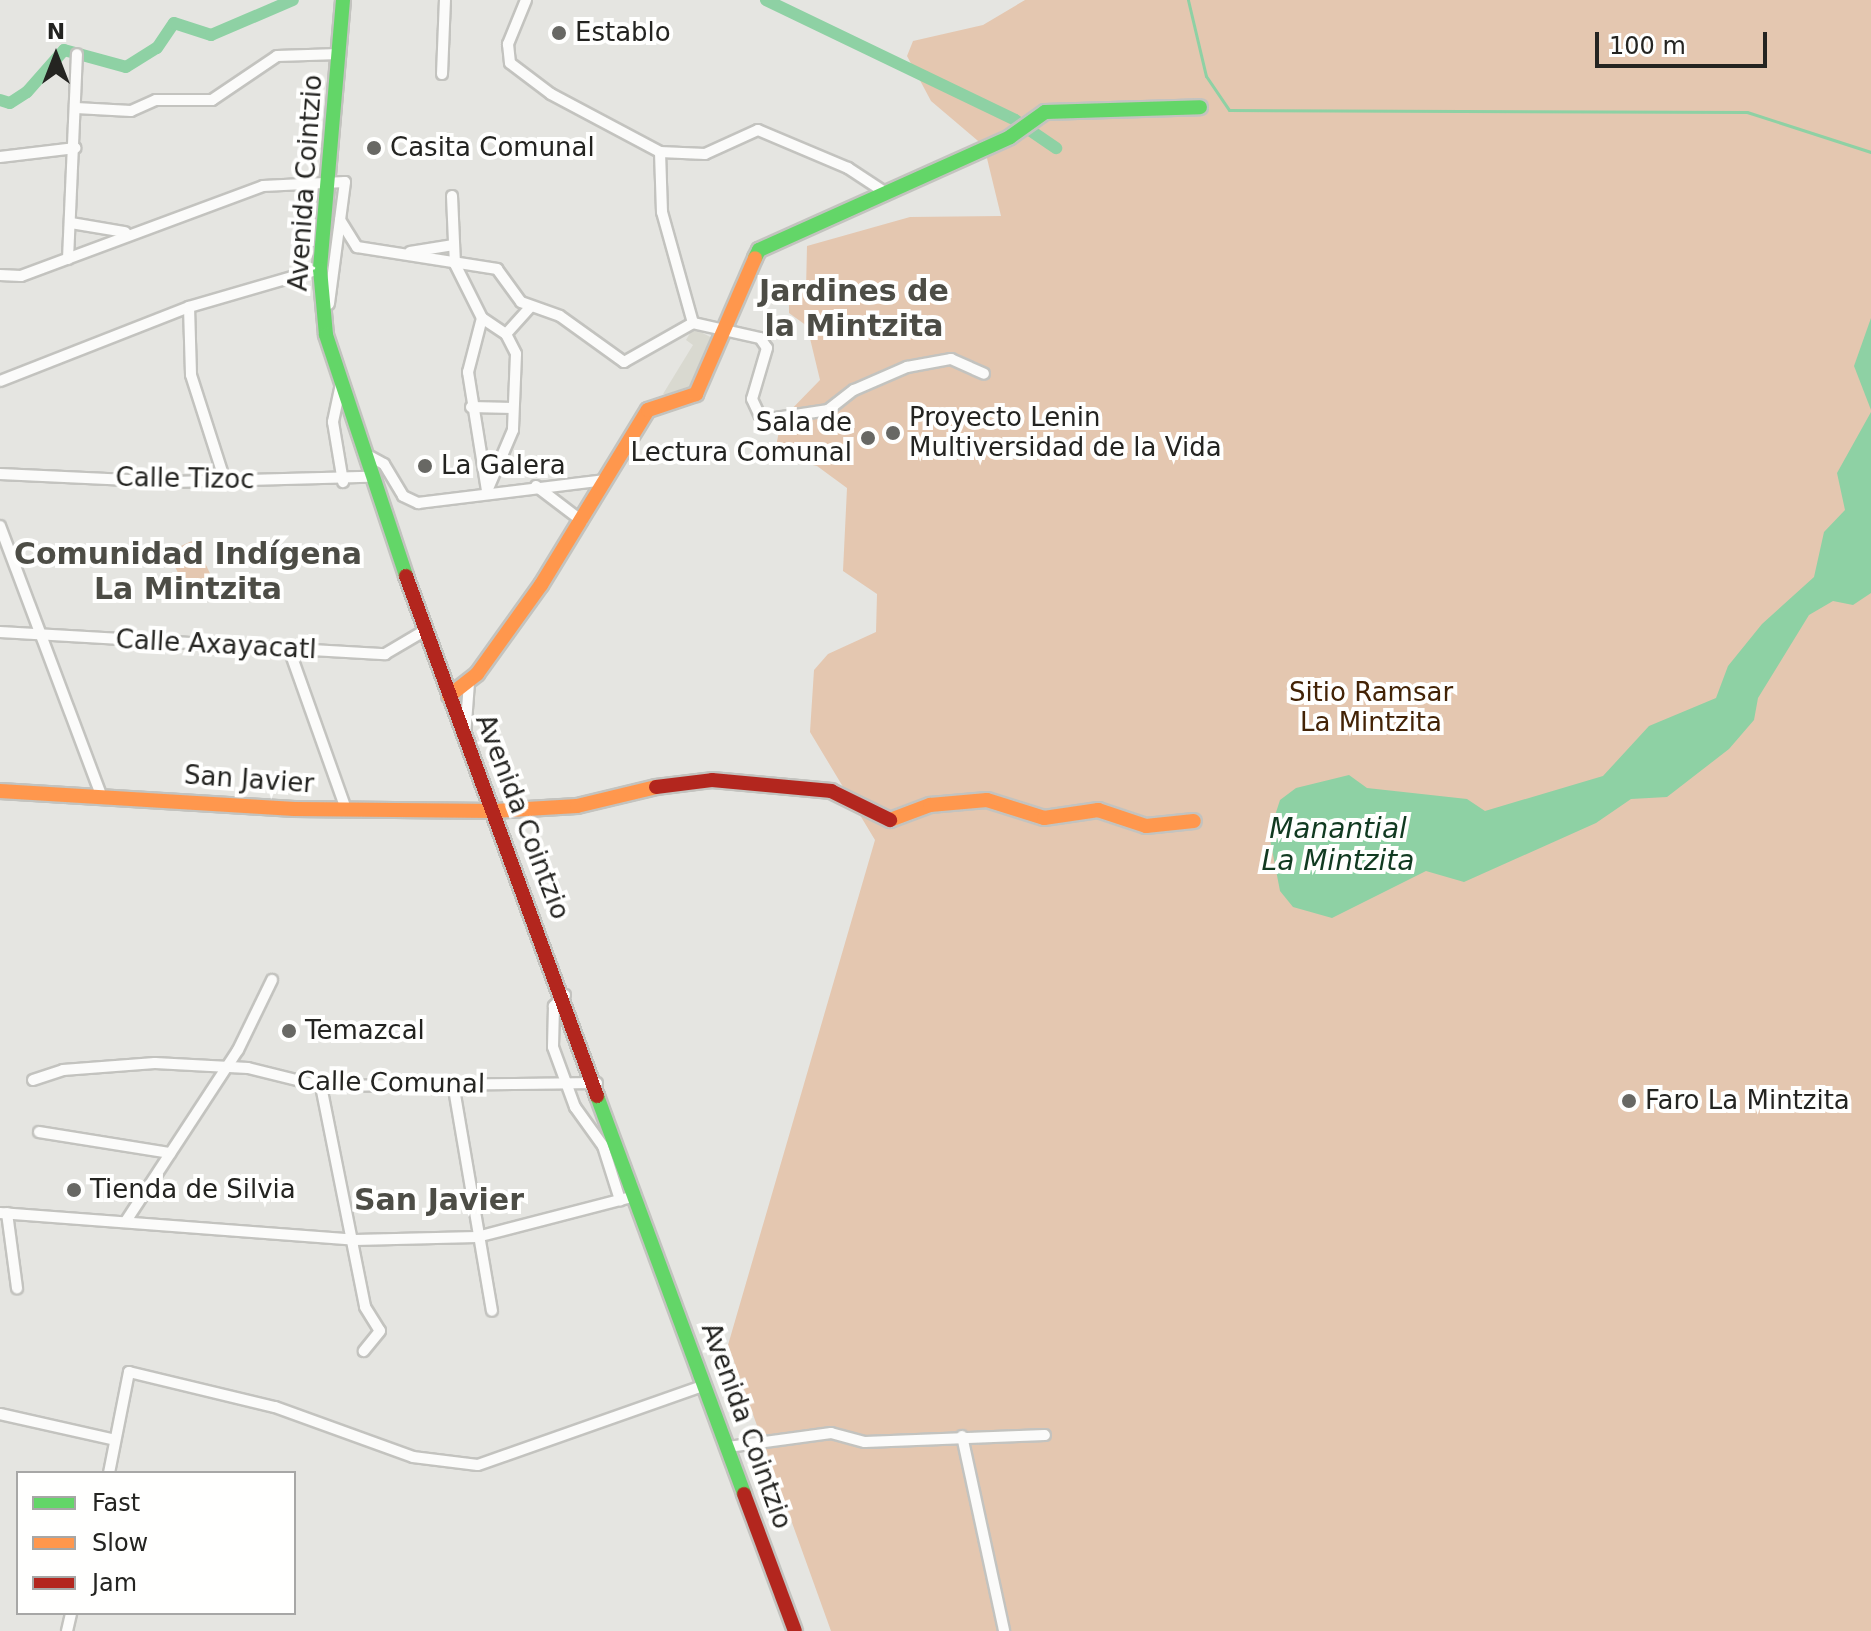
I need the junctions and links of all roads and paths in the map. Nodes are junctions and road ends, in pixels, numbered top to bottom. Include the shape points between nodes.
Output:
1 (343, 0) edge
2 (445, 0) edge
3 (526, 0) edge
4 (77, 54) dead end
5 (339, 54) junction
6 (442, 74) dead end
7 (1200, 107) dead end
8 (76, 108) junction
9 (75, 148) junction
10 (660, 152) junction
11 (0, 157) edge
12 (327, 182) junction
13 (886, 193) junction
14 (452, 196) dead end
15 (340, 220) junction
16 (71, 223) junction
17 (125, 232) junction
18 (453, 245) junction
19 (400, 253) junction
20 (68, 259) junction
21 (455, 264) junction
22 (320, 269) junction
23 (0, 275) edge
24 (189, 307) junction
25 (530, 307) junction
26 (482, 318) junction
27 (693, 323) junction
28 (724, 330) junction
29 (506, 334) junction
30 (326, 335) junction
31 (984, 374) dead end
32 (0, 381) edge
33 (341, 384) junction
34 (471, 407) junction
35 (513, 408) junction
36 (360, 451) junction
37 (0, 474) edge
38 (369, 477) junction
39 (606, 480) junction
40 (225, 481) junction
41 (343, 482) junction
42 (536, 486) junction
43 (487, 491) junction
44 (582, 521) junction
45 (0, 526) edge
46 (424, 631) junction
47 (0, 632) edge
48 (43, 634) junction
49 (289, 649) junction
50 (469, 683) junction
51 (449, 696) junction
52 (464, 738) junction
53 (0, 791) edge
54 (101, 794) junction
55 (346, 809) junction
56 (495, 811) junction
57 (1194, 821) dead end
58 (272, 980) dead end
59 (565, 995) junction
60 (226, 1068) junction
61 (33, 1080) dead end
62 (453, 1083) junction
63 (597, 1083) junction
64 (321, 1086) junction
65 (568, 1087) junction
66 (39, 1132) dead end
67 (170, 1153) junction
68 (636, 1196) junction
69 (620, 1200) junction
70 (4, 1213) edge
71 (126, 1221) junction
72 (477, 1237) junction
73 (355, 1240) junction
74 (17, 1288) dead end
75 (492, 1311) dead end
76 (364, 1351) dead end
77 (705, 1385) junction
78 (0, 1414) edge
79 (1045, 1435) dead end
80 (962, 1436) junction
81 (115, 1440) junction
82 (728, 1447) junction
83 (109, 1471) edge
84 (795, 1631) edge
85 (1004, 1631) edge

1 - 5 street, Avenida Cointzio
2 - 6 street
3 - 10 street via 508,44 510,63 551,94
4 - 8 street
5 - 8 street via 277,56 212,100 156,100 131,111
5 - 12 street, Avenida Cointzio
7 - 13 street via 1045,112
8 - 9 street
9 - 11 street
9 - 16 street
10 - 13 street via 705,154 758,130 848,168
10 - 27 street via 662,212
12 - 15 street via 345,182
12 - 17 street via 263,186
12 - 22 street, Avenida Cointzio
13 - 28 street via 759,250
14 - 18 street
15 - 19 street via 357,247
15 - 30 street
16 - 17 street
16 - 20 street
17 - 20 street
18 - 19 street
18 - 21 street
19 - 21 street
20 - 23 street via 21,276
21 - 25 street via 497,269
21 - 26 street
22 - 24 street
22 - 30 street, Avenida Cointzio
24 - 32 street
24 - 40 street via 191,375
25 - 27 street via 560,316 624,362
25 - 29 street
26 - 29 street
26 - 34 street via 468,372
27 - 28 street
28 - 31 street via 760,338 767,348 752,399 762,420 828,410 854,390 907,367 951,359
28 - 39 street via 696,394 648,410
29 - 35 street via 516,354
30 - 33 street, Avenida Cointzio
33 - 36 street, Avenida Cointzio
33 - 41 street via 333,422
34 - 35 street
34 - 43 street
35 - 43 street via 509,446
36 - 38 street, Avenida Cointzio
36 - 43 street via 384,464 403,496 418,503
37 - 40 street, Calle Tizoc
38 - 41 street, Calle Tizoc
38 - 46 street, Avenida Cointzio
39 - 42 street
39 - 44 street
40 - 41 street, Calle Tizoc
42 - 43 street
42 - 44 street
44 - 50 street
45 - 48 street
46 - 49 street, Calle Axayacatl via 385,654
46 - 51 street, Avenida Cointzio
47 - 48 street, Calle Axayacatl
48 - 49 street, Calle Axayacatl
48 - 54 street
49 - 55 street
50 - 51 street
50 - 52 street
51 - 52 street, Avenida Cointzio
52 - 56 street, Avenida Cointzio
53 - 54 street, San Javier
54 - 55 street, San Javier
55 - 56 street, San Javier
56 - 57 street, San Javier via 577,806 626,790 712,780 831,791 887,821 930,805 987,800 1044,818 1098,810 1146,826
56 - 59 street, Avenida Cointzio
58 - 60 street
59 - 63 street, Avenida Cointzio
59 - 65 street via 554,1006 550,1026
60 - 61 street, Calle Comunal via 155,1063 63,1070
60 - 64 street, Calle Comunal
60 - 67 street
62 - 64 street, Calle Comunal
62 - 65 street, Calle Comunal
62 - 72 street
63 - 65 street, Calle Comunal
63 - 68 street, Avenida Cointzio
64 - 73 street
65 - 69 street via 603,1146
66 - 67 street
67 - 71 street
68 - 69 street
68 - 77 street, Avenida Cointzio
69 - 72 street
70 - 71 street
70 - 74 street
71 - 73 street
72 - 73 street
72 - 75 street
73 - 76 street via 365,1307 380,1331
77 - 81 street via 478,1465 413,1457 275,1407 129,1372
77 - 82 street, Avenida Cointzio
78 - 81 street
79 - 80 street
80 - 82 street via 865,1442 831,1433
80 - 85 street
81 - 83 street
82 - 84 street, Avenida Cointzio

